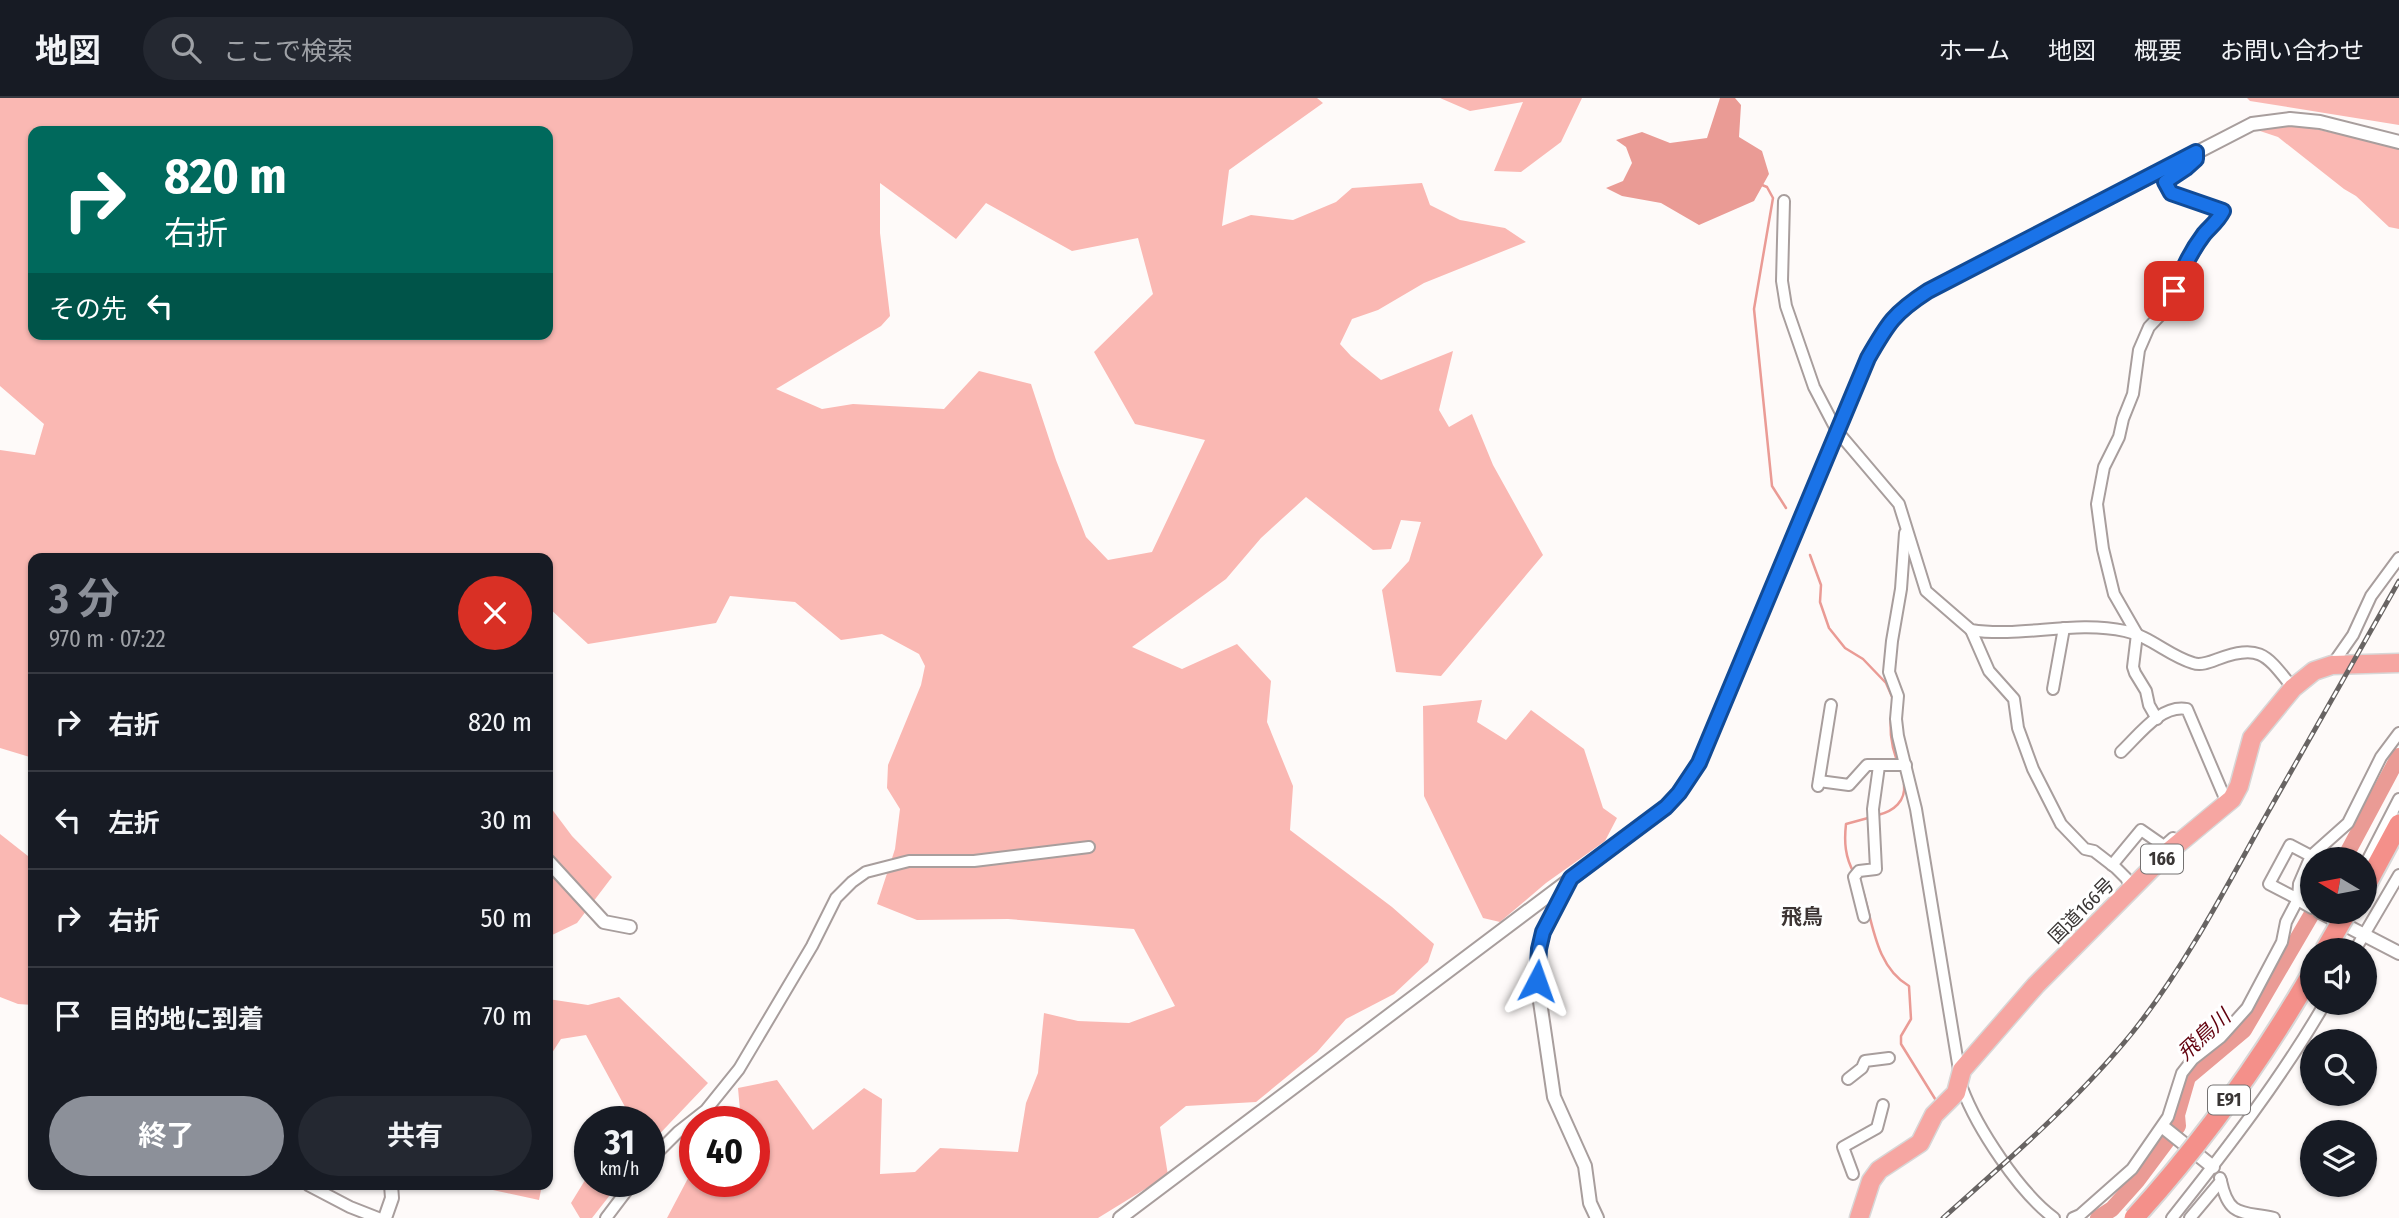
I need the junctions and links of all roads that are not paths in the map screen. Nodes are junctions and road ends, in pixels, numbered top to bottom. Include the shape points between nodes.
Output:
1 (2399, 142) edge
2 (2196, 152) junction
3 (1784, 201) dead end
4 (1837, 431) junction
5 (1906, 525) junction
6 (2399, 558) edge
7 (2064, 628) junction
8 (1970, 630) junction
9 (2137, 634) junction
10 (2399, 663) edge
11 (2332, 665) junction
12 (2293, 688) junction
13 (2053, 689) dead end
14 (1831, 705) dead end
15 (2157, 719) junction
16 (2399, 733) edge
17 (2121, 752) dead end
18 (1902, 765) junction
19 (1880, 766) junction
20 (2399, 799) edge
21 (2227, 803) junction
22 (2399, 813) edge
23 (2399, 824) edge
24 (2194, 831) junction
25 (1089, 847) dead end
26 (2321, 847) edge
27 (2374, 847) edge
28 (2300, 850) edge
29 (2377, 854) edge
30 (2112, 865) junction
31 (2377, 865) edge
32 (553, 866) edge
33 (2399, 875) edge
34 (1571, 878) junction
35 (2132, 889) junction
36 (2300, 900) edge
37 (2300, 906) edge
38 (1864, 917) dead end
39 (2350, 924) edge
40 (630, 928) dead end
41 (2364, 935) junction
42 (2362, 938) edge
43 (2399, 953) edge
44 (2300, 982) edge
45 (2300, 993) edge
46 (2300, 1003) edge
47 (2318, 1015) edge
48 (1889, 1058) dead end
49 (1961, 1076) junction
50 (1848, 1079) dead end
51 (1883, 1105) dead end
52 (2163, 1127) junction
53 (665, 1145) edge
54 (2184, 1145) junction
55 (2213, 1167) junction
56 (1853, 1174) dead end
57 (2221, 1181) junction
58 (319, 1190) edge
59 (391, 1190) edge
60 (622, 1197) edge
61 (378, 1218) edge
62 (385, 1218) edge
63 (606, 1218) edge
64 (1120, 1218) edge
65 (1597, 1218) edge
66 (1859, 1218) edge
67 (2054, 1218) edge
68 (2073, 1218) edge
69 (2123, 1218) edge
70 (2134, 1218) edge
71 (2141, 1218) edge
72 (2173, 1218) edge
73 (2190, 1218) edge
74 (2274, 1218) edge

1 - 2 street via 2290,119 2252,124
2 - 4 street via 1928,291 1900,310 1868,358
2 - 9 street via 2196,159 2165,182 2171,193 2223,211 2204,235 2168,307 2149,327 2139,350 2133,394 2104,467 2097,504 2114,593
3 - 4 street via 1782,281 1786,306 1807,371
4 - 5 street via 1899,504
4 - 34 street via 1699,763 1666,807
5 - 8 street via 1926,591
5 - 18 street via 1889,672 1898,696 1896,736
6 - 11 street via 2371,596 2353,635
7 - 8 street
7 - 9 street
7 - 13 street
8 - 30 street via 1989,671 2014,699 2018,728 2033,769 2061,824 2085,849
9 - 12 street via 2194,664 2240,651 2262,654
9 - 15 street via 2133,667
10 - 11 highway, 国道166号 / 166
11 - 12 highway, 国道166号 / 166 via 2314,671
12 - 21 highway, 国道166号 / 166 via 2252,738 2239,786
14 - 19 street via 1818,785 1849,785 1867,765
15 - 17 street
15 - 21 street via 2172,708 2188,709
16 - 26 street via 2381,757 2348,823
18 - 19 street
18 - 49 street via 1923,850
19 - 38 street via 1873,816 1876,869 1856,874
20 - 27 street
21 - 24 highway, 国道166号 / 166
22 - 29 highway
23 - 31 highway
24 - 30 street via 2180,832 2164,846 2141,830
24 - 35 highway, 国道166号 / 166
25 - 53 street via 974,861 909,861 866,872 836,898 739,1069 706,1110
28 - 36 street via 2291,845 2269,883
30 - 35 street
32 - 40 street via 604,922
33 - 41 street
34 - 64 street
34 - 65 street via 1543,932 1537,981 1554,1097 1585,1166
35 - 49 highway, 国道166号 / 166 via 2041,980
37 - 52 street via 2286,922 2282,942 2248,1008 2182,1073
39 - 41 street
41 - 42 street
41 - 43 street
44 - 54 street via 2264,1041
45 - 70 highway, E91, bridge via 2233,1096
46 - 71 highway, E91, bridge via 2245,1088
47 - 55 street
48 - 50 street via 1865,1061
49 - 66 highway, 国道166号 / 166 via 1956,1093 1938,1111 1920,1143 1879,1170 1871,1181
49 - 67 street via 1968,1103 2002,1160
51 - 56 street via 1877,1128 1843,1147
52 - 54 street
52 - 68 street via 2132,1169
54 - 55 street
54 - 69 street via 2138,1206
55 - 57 street
55 - 72 street
57 - 73 street
57 - 74 street via 2224,1198 2236,1213
58 - 61 street
59 - 62 street
60 - 63 street

